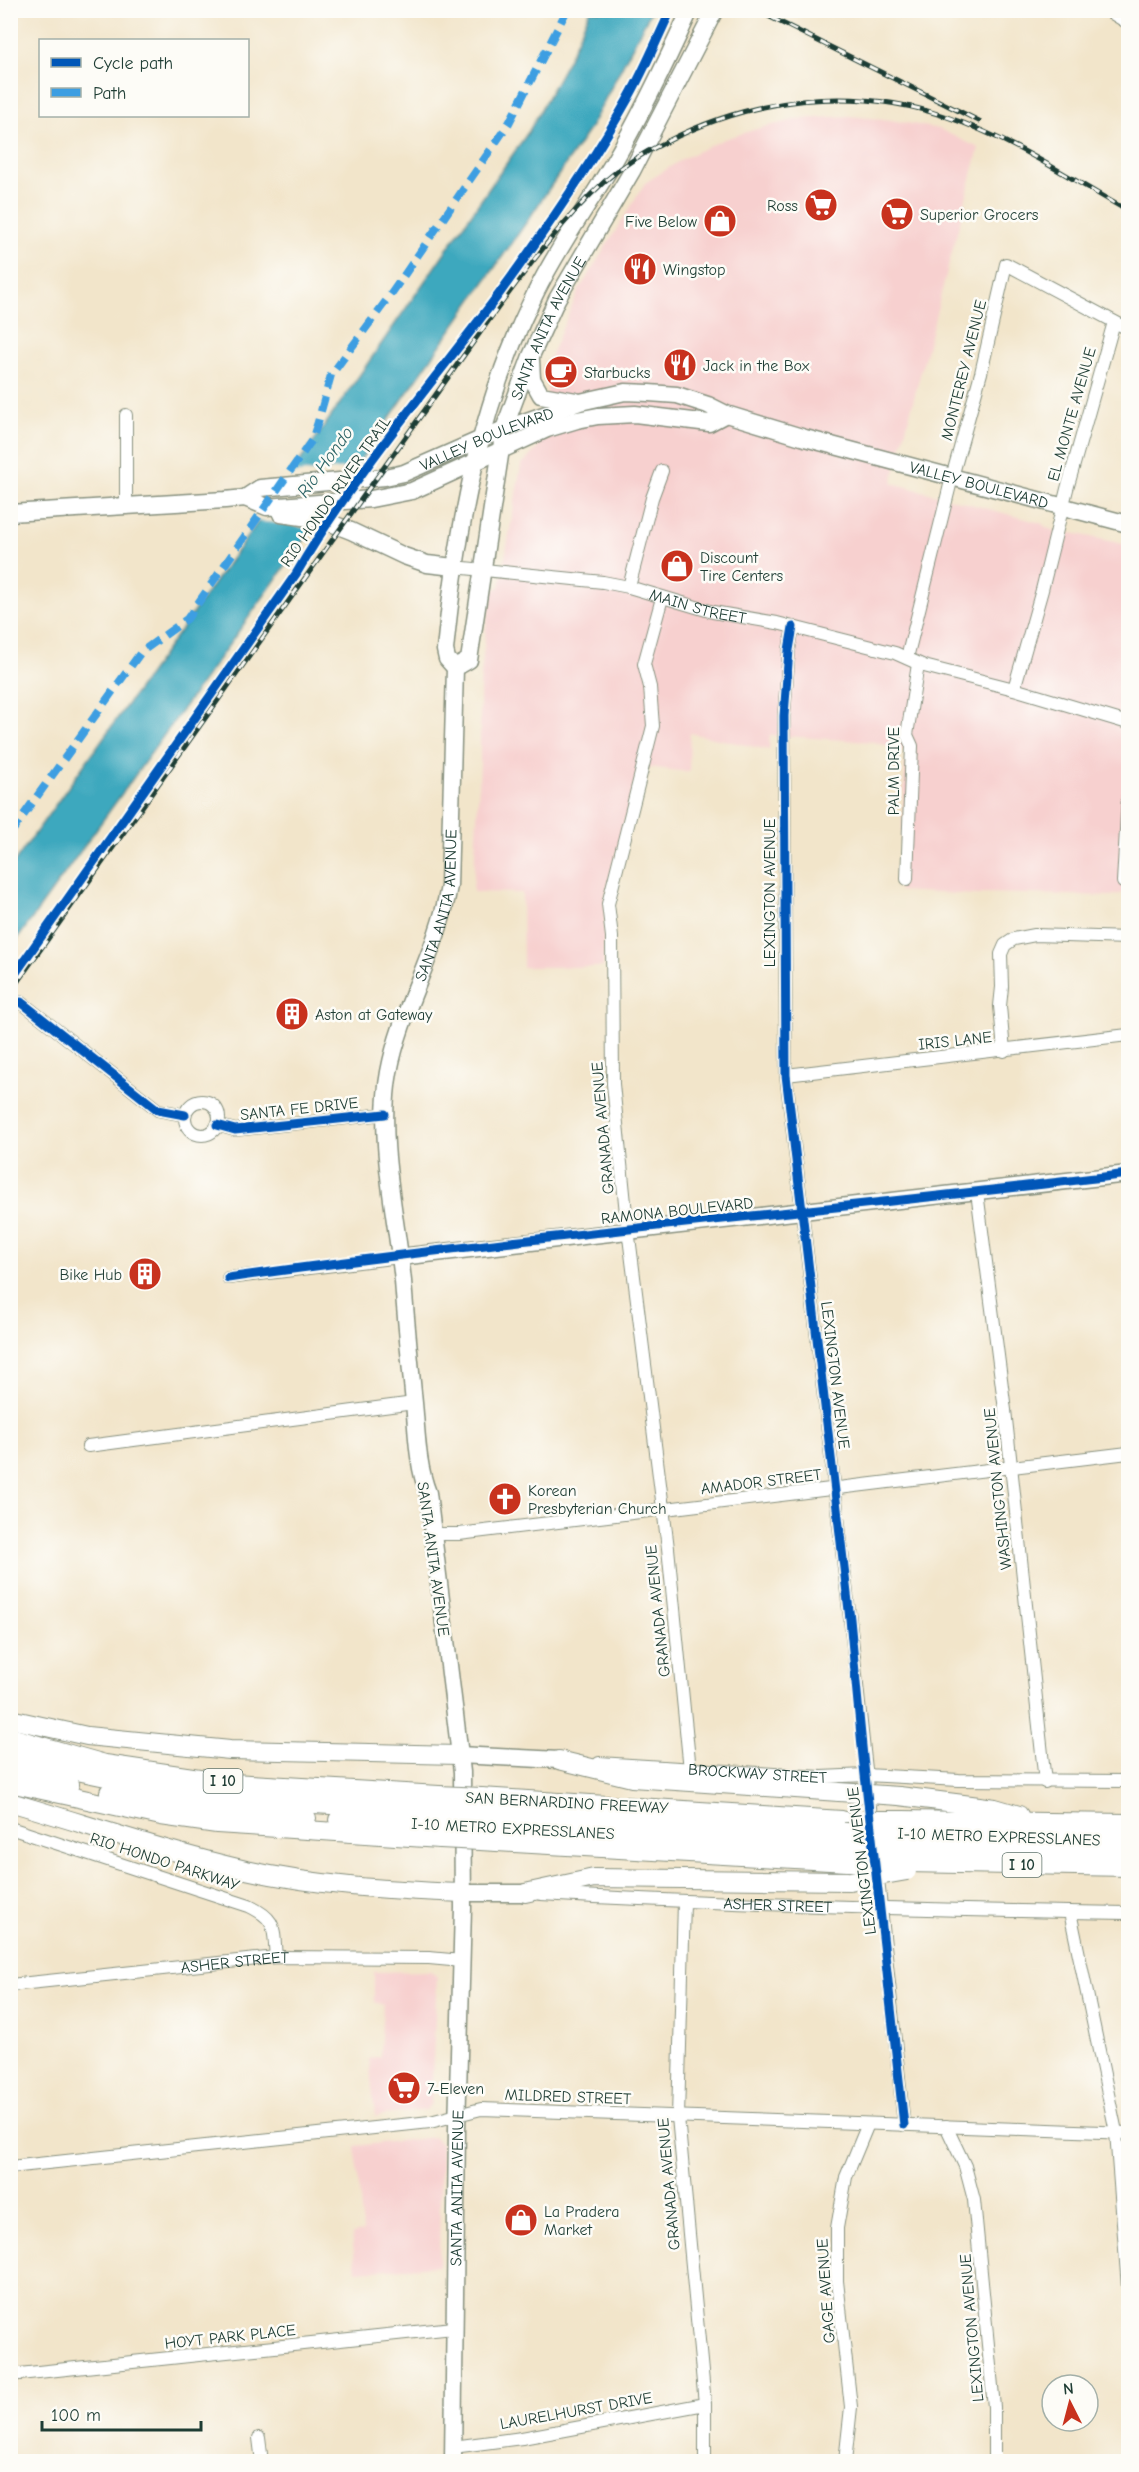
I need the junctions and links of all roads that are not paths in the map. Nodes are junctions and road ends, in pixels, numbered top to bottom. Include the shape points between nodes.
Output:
1 (690, 10) edge
2 (715, 10) edge
3 (1107, 10) edge
4 (1128, 22) edge
5 (552, 262) junction
6 (557, 299) junction
7 (1114, 321) junction
8 (1128, 329) edge
9 (531, 356) junction
10 (579, 402) junction
11 (726, 414) junction
12 (126, 415) dead end
13 (504, 429) junction
14 (480, 440) junction
15 (500, 452) junction
16 (475, 464) junction
17 (662, 471) dead end
18 (952, 477) junction
19 (245, 498) junction
20 (126, 506) junction
21 (267, 507) junction
22 (1062, 507) junction
23 (10, 513) edge
24 (1128, 524) edge
25 (454, 567) junction
26 (481, 569) junction
27 (629, 587) junction
28 (662, 598) junction
29 (793, 627) junction
30 (913, 661) junction
31 (455, 668) junction
32 (1014, 689) junction
33 (1128, 723) edge
34 (1128, 795) edge
35 (907, 879) dead end
36 (1123, 882) dead end
37 (1128, 939) edge
38 (21, 1002) dead end
39 (1128, 1035) edge
40 (1004, 1051) junction
41 (786, 1075) junction
42 (385, 1114) junction
43 (185, 1115) junction
44 (217, 1125) junction
45 (1128, 1174) edge
46 (977, 1192) junction
47 (801, 1212) junction
48 (628, 1230) junction
49 (400, 1257) junction
50 (228, 1278) dead end
51 (414, 1403) junction
52 (88, 1446) dead end
53 (1128, 1453) edge
54 (1011, 1468) junction
55 (835, 1488) junction
56 (663, 1511) junction
57 (433, 1534) junction
58 (10, 1719) edge
59 (10, 1737) edge
60 (10, 1755) edge
61 (459, 1755) junction
62 (559, 1760) junction
63 (10, 1770) edge
64 (690, 1770) junction
65 (866, 1775) junction
66 (1128, 1781) edge
67 (1045, 1782) junction
68 (10, 1783) edge
69 (10, 1802) edge
70 (440, 1817) junction
71 (481, 1819) junction
72 (1035, 1820) junction
73 (1128, 1823) edge
74 (10, 1828) edge
75 (845, 1840) junction
76 (1128, 1840) edge
77 (907, 1850) junction
78 (1128, 1854) edge
79 (1128, 1867) edge
80 (463, 1893) junction
81 (525, 1893) junction
82 (684, 1902) junction
83 (881, 1909) junction
84 (1070, 1912) junction
85 (1128, 1913) edge
86 (276, 1958) junction
87 (462, 1961) junction
88 (10, 1985) edge
89 (457, 2116) junction
90 (678, 2117) junction
91 (868, 2124) junction
92 (904, 2125) junction
93 (945, 2126) junction
94 (1122, 2132) edge
95 (10, 2167) edge
96 (1128, 2288) edge
97 (453, 2328) junction
98 (10, 2375) edge
99 (705, 2404) junction
100 (259, 2438) dead end
101 (453, 2454) edge
102 (262, 2462) edge
103 (705, 2462) edge
104 (845, 2462) edge
105 (994, 2462) edge

1 - 5 main road, SANTA ANITA AVENUE via 618,154
2 - 6 main road, SANTA ANITA AVENUE via 632,171
3 - 4 street
5 - 6 main road via 549,288
5 - 14 main road, SANTA ANITA AVENUE via 513,343
6 - 9 main road, SANTA ANITA AVENUE
7 - 8 street
7 - 18 street, MONTEREY AVENUE via 1006,264
7 - 22 street, EL MONTE AVENUE
9 - 10 main road via 532,379 541,395
9 - 13 main road, SANTA ANITA AVENUE
10 - 11 main road, VALLEY BOULEVARD via 625,393 677,395
10 - 13 main road, VALLEY BOULEVARD
11 - 15 main road, VALLEY BOULEVARD via 709,423 635,414 598,416 547,429
11 - 18 main road, VALLEY BOULEVARD
12 - 20 street
13 - 14 main road, VALLEY BOULEVARD
13 - 15 main road, SANTA ANITA AVENUE
14 - 16 main road, SANTA ANITA AVENUE
14 - 19 main road, VALLEY BOULEVARD via 404,473 261,488
15 - 16 main road, VALLEY BOULEVARD
15 - 26 main road, SANTA ANITA AVENUE
16 - 21 main road, VALLEY BOULEVARD via 412,491 371,499
16 - 25 main road, SANTA ANITA AVENUE
17 - 27 street
18 - 22 main road, VALLEY BOULEVARD
18 - 30 street, MONTEREY AVENUE
19 - 20 main road, VALLEY BOULEVARD
19 - 21 main road, VALLEY BOULEVARD
20 - 23 main road, VALLEY BOULEVARD
21 - 25 main road, MAIN STREET via 277,514 323,520 427,564
22 - 24 main road, VALLEY BOULEVARD
22 - 32 street, EL MONTE AVENUE
25 - 26 street, MAIN STREET
25 - 31 main road, SANTA ANITA AVENUE via 445,650
26 - 27 street, MAIN STREET
26 - 31 main road, SANTA ANITA AVENUE via 469,660
27 - 28 street, MAIN STREET
28 - 29 street, MAIN STREET
28 - 48 street, GRANADA AVENUE via 644,664 653,726 608,904 612,937 613,1084
29 - 30 street, MAIN STREET
29 - 41 street, LEXINGTON AVENUE via 785,695
30 - 32 street, MAIN STREET
30 - 35 street, PALM DRIVE via 907,735 912,746
31 - 42 main road, SANTA ANITA AVENUE via 448,886 441,921 392,1057
32 - 33 street, MAIN STREET
34 - 36 street
37 - 40 street via 1035,935 1005,945 1000,954
38 - 43 street via 158,1110
39 - 40 street, IRIS LANE
40 - 41 street, IRIS LANE
41 - 47 street, LEXINGTON AVENUE
42 - 44 street, SANTA FE DRIVE via 235,1130
42 - 49 main road, SANTA ANITA AVENUE
43 - 44 street via 187,1126 194,1133 210,1132
43 - 44 street via 193,1103 209,1102 216,1109
45 - 46 main road, RAMONA BOULEVARD
46 - 47 main road, RAMONA BOULEVARD
46 - 54 street, WASHINGTON AVENUE
47 - 48 main road, RAMONA BOULEVARD
47 - 55 street, LEXINGTON AVENUE
48 - 49 main road, RAMONA BOULEVARD
48 - 56 street, GRANADA AVENUE
49 - 50 street, RAMONA BOULEVARD
49 - 51 main road, SANTA ANITA AVENUE
51 - 52 street
51 - 57 main road, SANTA ANITA AVENUE
53 - 54 street, AMADOR STREET
54 - 55 street, AMADOR STREET
54 - 67 street, WASHINGTON AVENUE
55 - 56 street, AMADOR STREET
55 - 65 street, LEXINGTON AVENUE
56 - 57 street, AMADOR STREET
56 - 64 street, GRANADA AVENUE
57 - 61 main road, SANTA ANITA AVENUE
58 - 61 highway via 87,1736 230,1750
59 - 70 highway, SAN BERNARDINO FREEWAY / I 10 via 105,1764
60 - 70 highway, I-10 METRO EXPRESSLANES via 186,1791
61 - 62 main road, BROCKWAY STREET
61 - 80 main road, SANTA ANITA AVENUE
62 - 64 street, BROCKWAY STREET
62 - 72 highway, bridge via 632,1779 900,1797 995,1808
63 - 70 highway, I-10 METRO EXPRESSLANES via 215,1810 330,1820
64 - 65 street, BROCKWAY STREET via 821,1777
65 - 67 street, BROCKWAY STREET
65 - 83 street, LEXINGTON AVENUE
66 - 67 street, BROCKWAY STREET
68 - 70 highway, SAN BERNARDINO FREEWAY / I 10 via 161,1816 217,1824
69 - 80 highway via 248,1870 365,1888
70 - 71 highway, SAN BERNARDINO FREEWAY / I 10, bridge
70 - 71 highway, SAN BERNARDINO FREEWAY / I 10, bridge
71 - 75 highway, SAN BERNARDINO FREEWAY / I 10
71 - 75 highway, SAN BERNARDINO FREEWAY / I 10
72 - 73 highway, SAN BERNARDINO FREEWAY / I 10
72 - 77 highway, SAN BERNARDINO FREEWAY / I 10
74 - 86 street, RIO HONDO PARKWAY via 264,1913 271,1920
75 - 77 highway, SAN BERNARDINO FREEWAY / I 10, bridge
75 - 77 highway, SAN BERNARDINO FREEWAY / I 10, bridge
76 - 77 highway, I-10 METRO EXPRESSLANES via 976,1837
77 - 78 highway, I-10 METRO EXPRESSLANES
77 - 79 highway, SAN BERNARDINO FREEWAY / I 10
77 - 81 highway, bridge via 850,1881 594,1878
80 - 81 main road, ASHER STREET
80 - 87 main road, SANTA ANITA AVENUE
81 - 82 street, ASHER STREET
82 - 83 street, ASHER STREET
82 - 90 street, GRANADA AVENUE
83 - 84 street, ASHER STREET
83 - 92 street, LEXINGTON AVENUE
84 - 85 street, ASHER STREET
84 - 94 street
86 - 87 street, ASHER STREET
86 - 88 street, ASHER STREET
87 - 89 main road, SANTA ANITA AVENUE
89 - 90 street, MILDRED STREET via 481,2109
89 - 95 street, MILDRED STREET
89 - 97 main road, SANTA ANITA AVENUE
90 - 91 street, MILDRED STREET
90 - 99 street, GRANADA AVENUE
91 - 92 street, MILDRED STREET
91 - 104 street, GAGE AVENUE via 846,2177 837,2228 837,2281 851,2407
92 - 93 street, MILDRED STREET
93 - 94 street, MILDRED STREET
93 - 105 street, LEXINGTON AVENUE via 965,2166 974,2200 994,2407
94 - 96 street
97 - 98 street, HOYT PARK PLACE
97 - 101 main road, SANTA ANITA AVENUE
99 - 101 street, LAURELHURST DRIVE
99 - 103 street, GRANADA AVENUE
100 - 102 street

